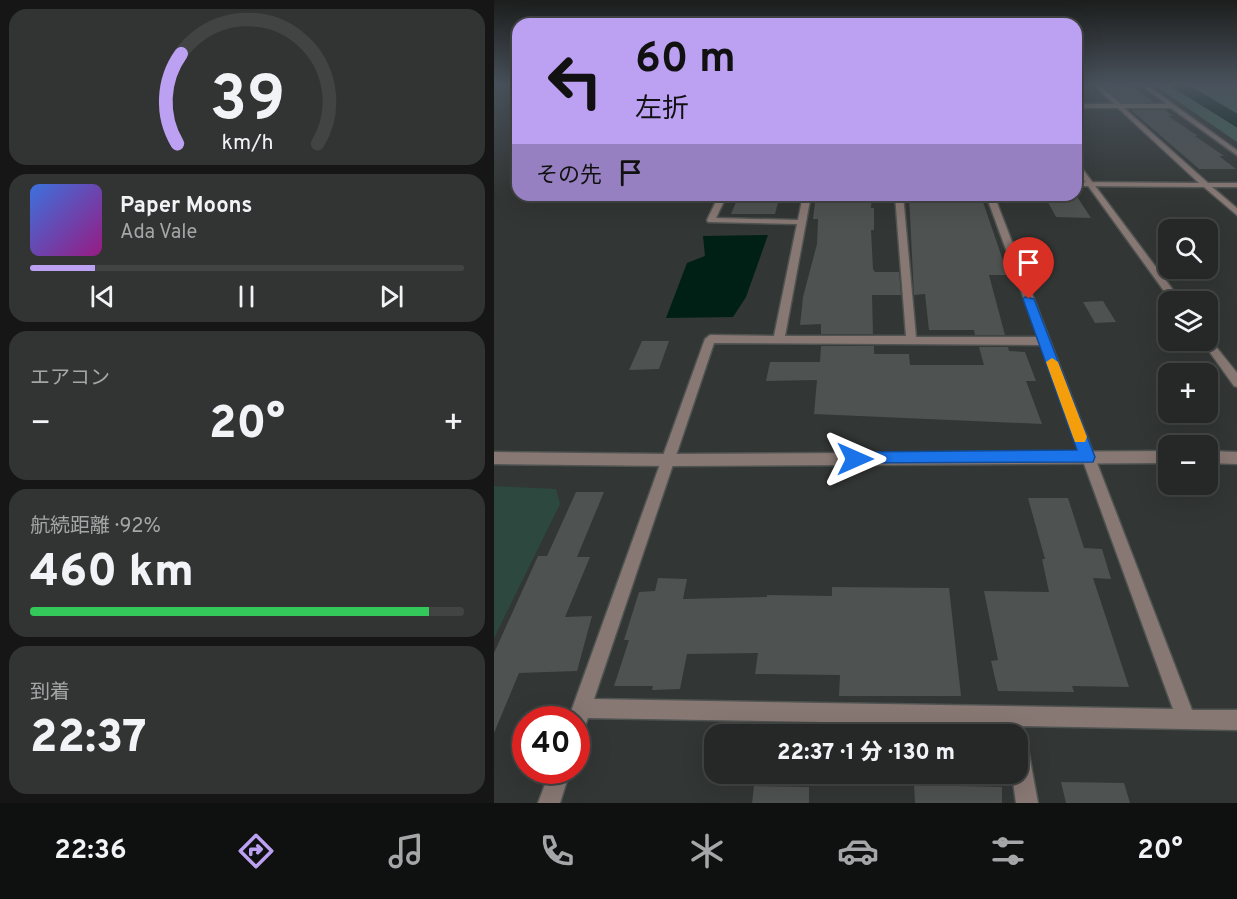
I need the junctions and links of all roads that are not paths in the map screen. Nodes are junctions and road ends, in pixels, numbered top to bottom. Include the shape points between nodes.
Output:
1 (1136, 121) edge
2 (1193, 121) edge
3 (1238, 154) edge
4 (1082, 173) edge
5 (1082, 184) edge
6 (1090, 184) junction
7 (1206, 185) junction
8 (1238, 185) edge
9 (720, 201) edge
10 (806, 201) edge
11 (900, 201) edge
12 (992, 201) edge
13 (1238, 214) edge
14 (801, 222) junction
15 (1169, 291) edge
16 (779, 338) junction
17 (911, 338) junction
18 (1044, 341) junction
19 (1214, 351) edge
20 (1238, 382) edge
21 (1087, 457) junction
22 (1158, 457) edge
23 (494, 458) edge
24 (1218, 458) edge
25 (1238, 458) edge
26 (669, 460) junction
27 (583, 706) edge
28 (1012, 715) junction
29 (590, 716) edge
30 (1186, 719) junction
31 (1238, 720) edge
32 (1013, 724) edge
33 (556, 784) edge
34 (1024, 784) edge
35 (549, 803) edge
36 (1027, 803) edge

1 - 7 street
2 - 3 street
4 - 6 street
5 - 6 street
6 - 7 street
6 - 15 street
7 - 8 street
7 - 13 street
9 - 14 street via 712,220
10 - 14 street
11 - 17 street
12 - 18 street
14 - 16 street
16 - 17 street
16 - 26 street via 710,339
17 - 18 street
18 - 21 street
19 - 20 street
21 - 22 street
21 - 26 street
21 - 30 street
23 - 26 street
24 - 25 street
26 - 27 street
28 - 29 street
28 - 30 street
28 - 32 street
30 - 31 street
33 - 35 street
34 - 36 street

